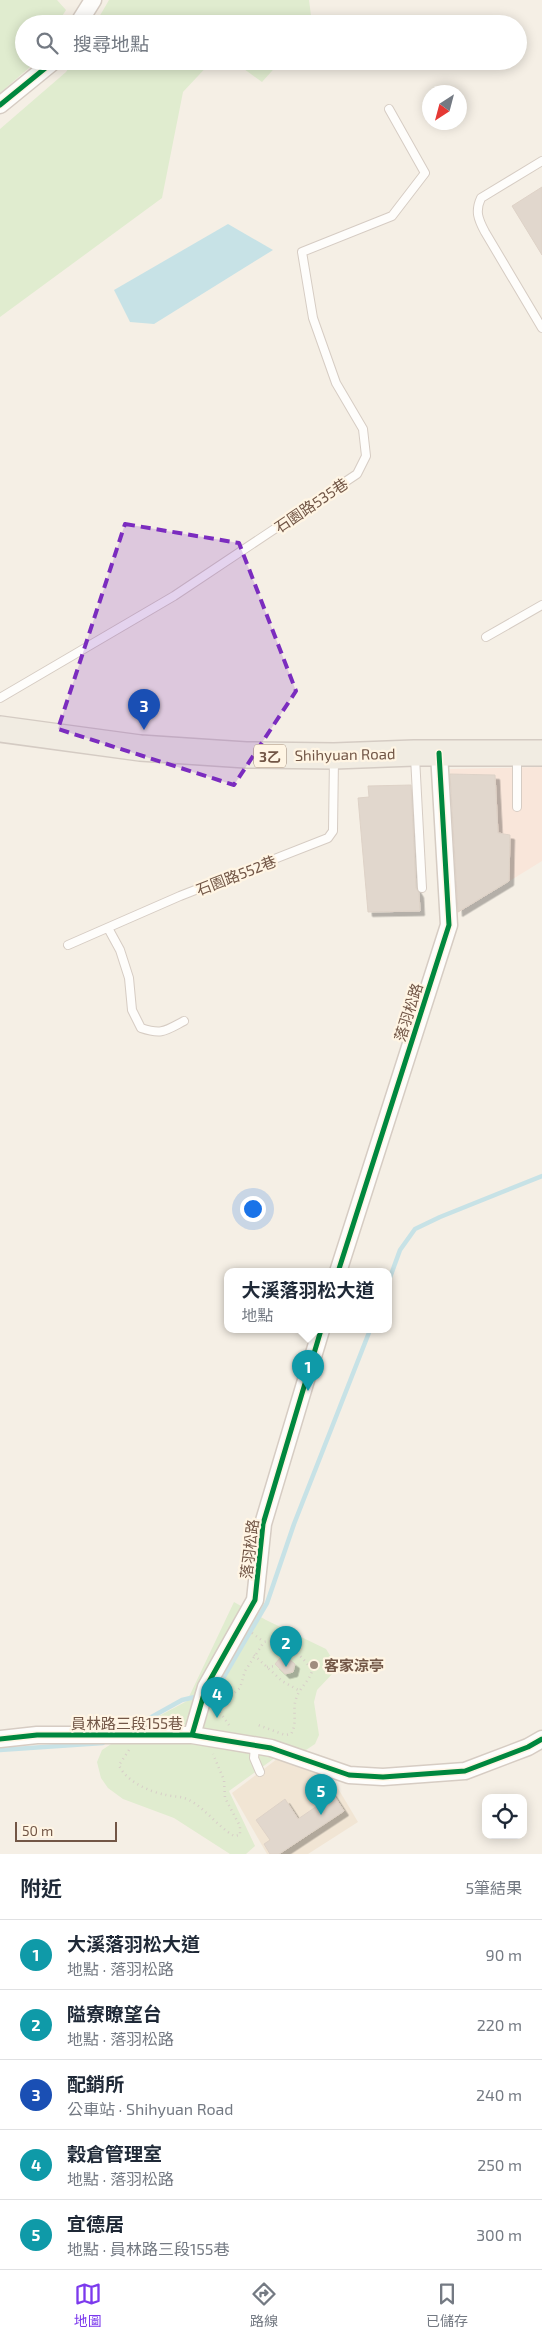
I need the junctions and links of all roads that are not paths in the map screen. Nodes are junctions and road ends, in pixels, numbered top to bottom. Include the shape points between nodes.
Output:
1 (93, 0) edge
2 (84, 15) edge
3 (43, 70) edge
4 (0, 105) edge
5 (389, 108) dead end
6 (542, 161) edge
7 (541, 324) edge
8 (542, 605) edge
9 (486, 637) dead end
10 (0, 698) edge
11 (0, 729) edge
12 (414, 753) junction
13 (440, 753) junction
14 (516, 753) junction
15 (542, 753) edge
16 (334, 756) junction
17 (517, 807) dead end
18 (422, 888) dead end
19 (108, 928) junction
20 (68, 945) dead end
21 (184, 1021) dead end
22 (339, 1268) edge
23 (320, 1333) edge
24 (200, 1737) junction
25 (0, 1739) edge
26 (542, 1739) edge
27 (255, 1746) junction
28 (260, 1772) dead end

1 - 2 street
3 - 4 street
5 - 10 lane, 石園路535巷 via 425,173 392,216 302,252 313,318 336,383 363,429 366,456 357,474 174,596
6 - 7 lane via 481,198 477,208 484,232
8 - 9 lane
11 - 16 main road, Shihyuan Road / 3乙 via 140,748 246,755
12 - 13 main road, Shihyuan Road / 3乙
12 - 16 main road, Shihyuan Road / 3乙
12 - 18 lane
13 - 14 main road, Shihyuan Road / 3乙
13 - 22 street, 落羽松路 via 449,926
14 - 15 main road, Shihyuan Road / 3乙
14 - 17 lane
16 - 19 lane, 石園路552巷 via 334,832 328,838
19 - 20 lane, 石園路552巷
19 - 21 lane via 120,950 132,1010 141,1028 163,1032
23 - 24 street, 落羽松路 via 263,1524 255,1600 204,1694
24 - 25 street, 員林路三段155巷 via 37,1735
24 - 27 street, 員林路三段155巷
26 - 27 street, 員林路三段155巷 via 466,1771 384,1777 349,1775 271,1748
27 - 28 lane via 254,1758

